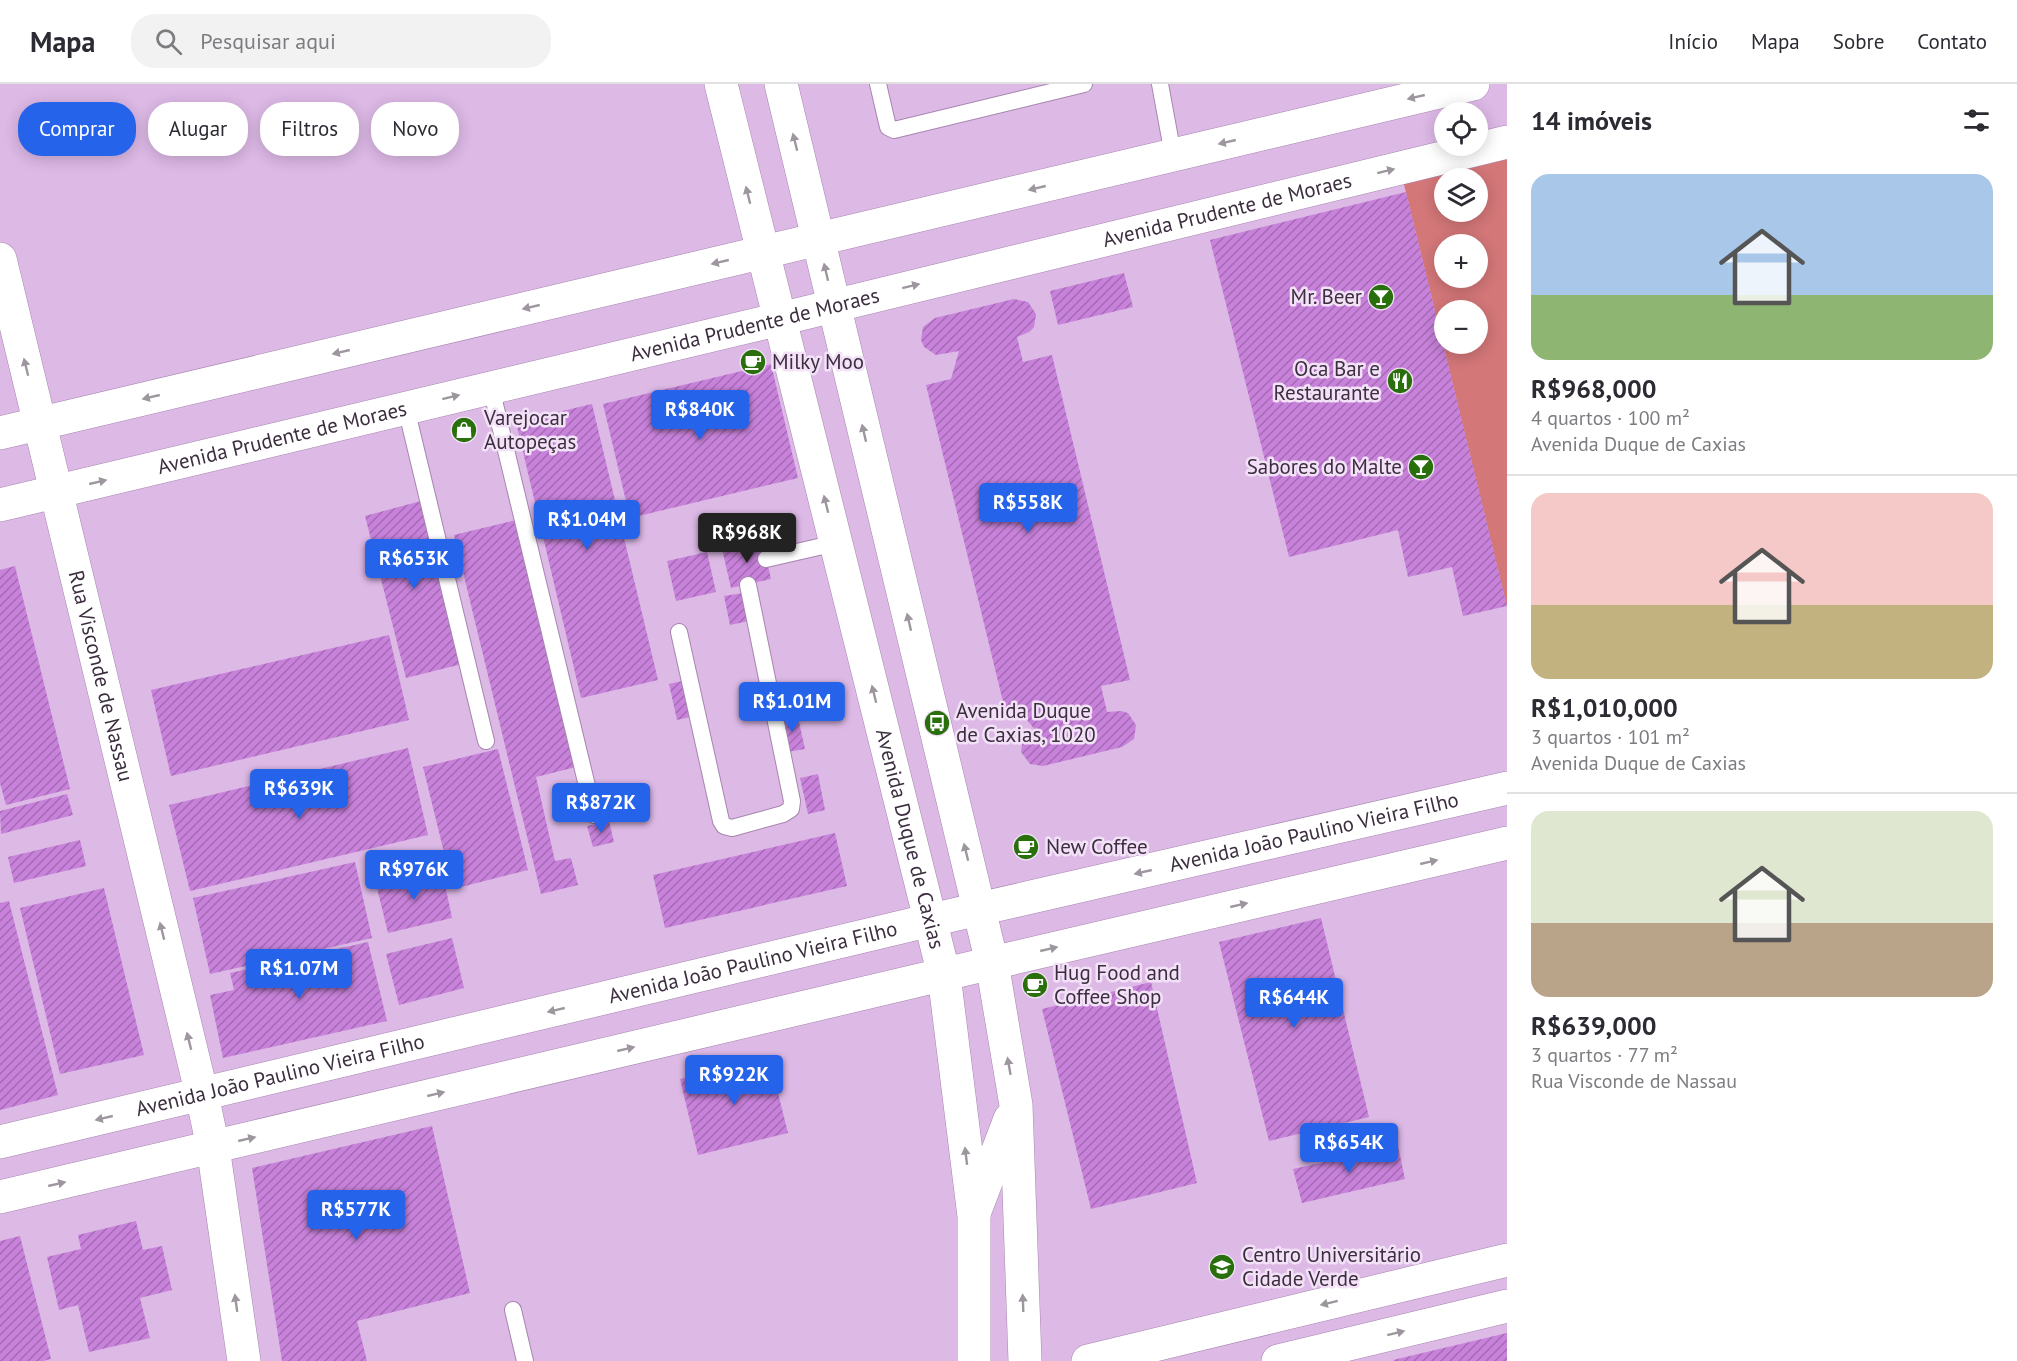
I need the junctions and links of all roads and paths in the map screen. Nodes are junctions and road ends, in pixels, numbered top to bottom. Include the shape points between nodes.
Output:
1 (722, 84) edge
2 (781, 84) edge
3 (878, 84) edge
4 (1084, 84) edge
5 (1160, 84) edge
6 (1473, 84) edge
7 (1507, 142) edge
8 (1173, 155) junction
9 (818, 240) junction
10 (762, 252) junction
11 (0, 259) edge
12 (834, 305) junction
13 (780, 319) junction
14 (491, 388) junction
15 (406, 408) junction
16 (40, 423) junction
17 (0, 433) edge
18 (56, 491) junction
19 (0, 504) edge
20 (836, 543) junction
21 (766, 559) dead end
22 (748, 585) dead end
23 (679, 632) dead end
24 (486, 741) dead end
25 (1507, 788) edge
26 (594, 814) dead end
27 (1507, 843) edge
28 (980, 909) junction
29 (931, 920) junction
30 (992, 963) junction
31 (944, 975) junction
32 (202, 1095) junction
33 (1016, 1105) junction
34 (0, 1142) edge
35 (213, 1147) junction
36 (0, 1197) edge
37 (974, 1216) junction
38 (1507, 1260) edge
39 (1507, 1306) edge
40 (513, 1310) dead end
41 (244, 1361) edge
42 (525, 1361) edge
43 (974, 1361) edge
44 (1025, 1361) edge
45 (1088, 1361) edge
46 (1278, 1361) edge

10 -> 1 main road, Avenida Duque de Caxias
9 -> 2 main road
3 - 4 lane via 888,127 894,130
5 - 8 lane
6 -> 8 main road
12 -> 7 main road, Avenida Prudente de Moraes
8 -> 9 main road
9 - 10 main road
12 -> 9 main road
10 - 13 main road, Avenida Duque de Caxias
10 -> 16 main road
16 -> 11 main road, Rua Visconde de Nassau
12 - 13 main road, Avenida Prudente de Moraes
28 -> 12 main road
13 - 14 main road, Avenida Prudente de Moraes
20 -> 13 main road, Avenida Duque de Caxias
15 -> 14 main road, Avenida Prudente de Moraes
14 - 26 lane
18 -> 15 main road, Avenida Prudente de Moraes
15 - 24 lane
16 - 17 main road
16 - 18 main road, Rua Visconde de Nassau
18 - 19 main road, Avenida Prudente de Moraes
32 -> 18 main road, Rua Visconde de Nassau
20 - 21 lane
29 -> 20 main road, Avenida Duque de Caxias
22 - 23 lane via 792,801 791,809 783,814 732,828 721,821
25 -> 28 main road, Avenida João Paulino Vieira Filho
30 -> 27 main road
28 - 29 main road, Avenida João Paulino Vieira Filho
28 - 30 main road
29 - 31 main road, Avenida Duque de Caxias
29 -> 32 main road, Avenida João Paulino Vieira Filho
30 - 31 main road
33 -> 30 main road
35 -> 31 main road
37 -> 31 main road, Avenida Duque de Caxias
32 -> 34 main road, Avenida João Paulino Vieira Filho
32 - 35 main road, Rua Visconde de Nassau
33 - 37 main road
44 -> 33 main road
36 -> 35 main road
41 -> 35 main road, Rua Visconde de Nassau
37 - 43 main road, Avenida Duque de Caxias
38 -> 45 main road
46 -> 39 main road
40 - 42 lane

